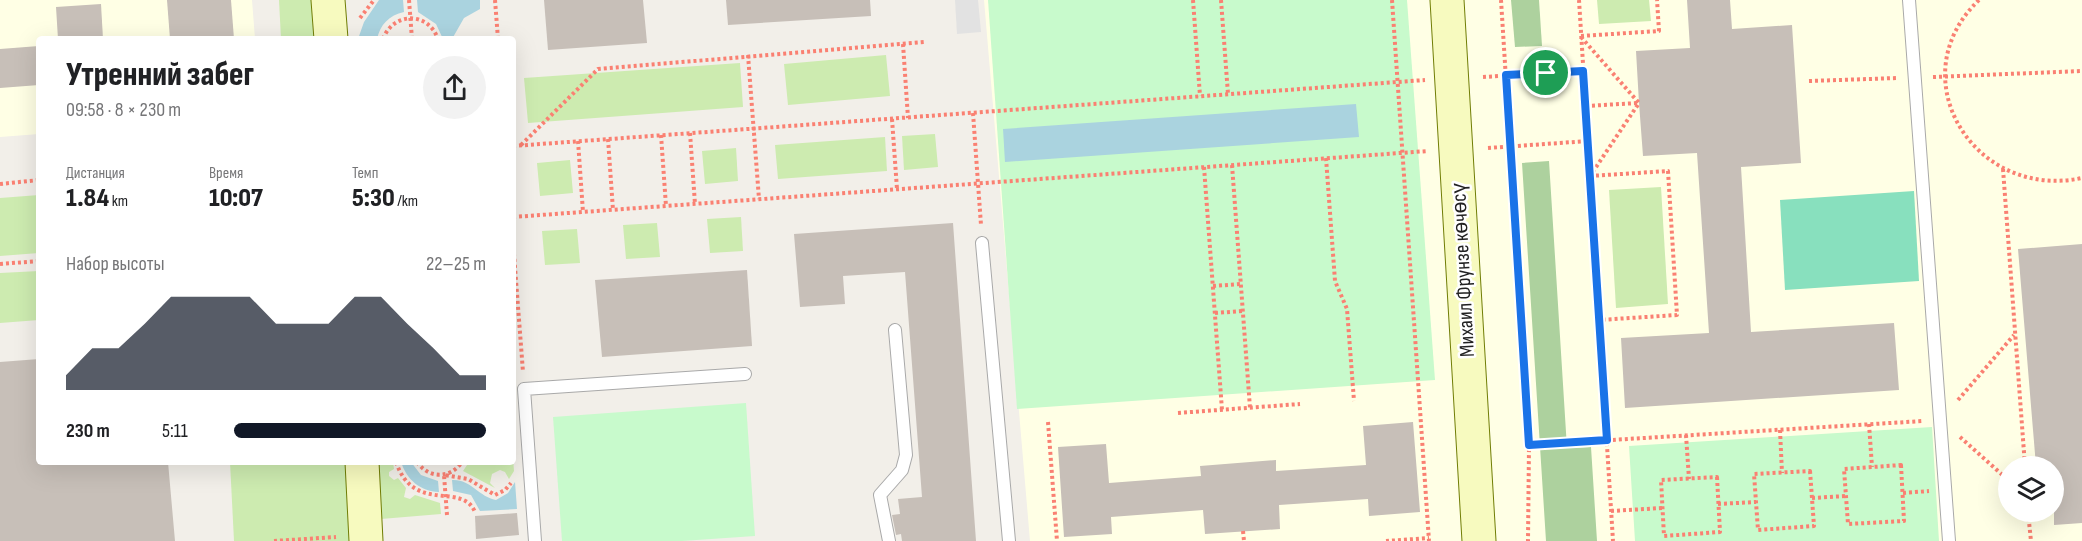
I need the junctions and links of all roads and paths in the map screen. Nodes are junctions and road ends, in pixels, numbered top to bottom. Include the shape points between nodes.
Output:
1 (328, 0) edge
2 (374, 0) edge
3 (409, 0) edge
4 (495, 0) edge
5 (1193, 0) edge
6 (1221, 0) edge
7 (1392, 0) edge
8 (1447, 0) edge
9 (1501, 0) edge
10 (1579, 0) edge
11 (1657, 0) edge
12 (1909, 0) edge
13 (1979, 0) edge
14 (411, 18) junction
15 (344, 32) edge
16 (385, 36) edge
17 (412, 36) edge
18 (436, 36) edge
19 (498, 36) edge
20 (1581, 36) junction
21 (925, 42) dead end
22 (903, 44) junction
23 (748, 56) junction
24 (1583, 71) junction
25 (2082, 71) edge
26 (1506, 75) junction
27 (1946, 76) junction
28 (1484, 77) dead end
29 (1915, 78) junction
30 (1428, 80) dead end
31 (1809, 81) dead end
32 (1398, 82) junction
33 (1228, 94) junction
34 (1200, 96) junction
35 (1639, 103) junction
36 (1586, 106) junction
37 (973, 112) junction
38 (908, 117) junction
39 (892, 118) junction
40 (754, 129) junction
41 (690, 133) junction
42 (661, 135) junction
43 (608, 139) junction
44 (578, 141) junction
45 (1588, 141) junction
46 (521, 145) junction
47 (516, 146) edge
48 (1510, 146) junction
49 (1488, 148) dead end
50 (1433, 150) dead end
51 (1403, 152) junction
52 (1326, 158) junction
53 (1232, 165) junction
54 (1204, 167) junction
55 (2002, 170) junction
56 (1590, 176) junction
57 (2082, 178) edge
58 (36, 180) edge
59 (978, 183) junction
60 (0, 184) edge
61 (897, 189) junction
62 (759, 199) junction
63 (695, 204) junction
64 (666, 206) junction
65 (613, 210) junction
66 (583, 212) junction
67 (516, 217) edge
68 (982, 243) joint
69 (36, 261) edge
70 (0, 264) edge
71 (1241, 284) junction
72 (1213, 286) junction
73 (1243, 311) junction
74 (1215, 313) junction
75 (516, 315) edge
76 (1599, 320) junction
77 (895, 330) dead end
78 (2015, 335) junction
79 (745, 374) dead end
80 (524, 389) junction
81 (1354, 400) dead end
82 (1300, 404) dead end
83 (1250, 408) junction
84 (1222, 410) junction
85 (1178, 413) dead end
86 (1941, 420) junction
87 (1048, 422) dead end
88 (1869, 424) junction
89 (1780, 430) junction
90 (1686, 435) junction
91 (1607, 440) junction
92 (1529, 445) junction
93 (528, 454) junction
94 (2024, 456) edge
95 (362, 465) edge
96 (397, 465) edge
97 (421, 465) edge
98 (460, 465) edge
99 (1872, 467) junction
100 (1998, 471) edge
101 (1782, 473) junction
102 (444, 475) junction
103 (1689, 479) junction
104 (1846, 496) junction
105 (445, 497) junction
106 (1812, 498) junction
107 (1756, 502) junction
108 (1718, 504) junction
109 (1662, 508) junction
110 (1611, 511) junction
111 (475, 512) dead end
112 (447, 514) dead end
113 (2029, 522) edge
114 (1243, 531) dead end
115 (366, 538) edge
116 (1429, 540) edge
117 (274, 541) edge
118 (535, 541) edge
119 (889, 541) edge
120 (1009, 541) edge
121 (1057, 541) edge
122 (1244, 541) edge
123 (1386, 541) edge
124 (1479, 541) edge
125 (1528, 541) edge
126 (1613, 541) edge
127 (1950, 541) edge
128 (2031, 541) edge

1 - 15 main road
2 - 15 path
3 - 14 path
4 - 19 path
5 - 34 path
6 - 33 path
7 - 32 path
8 - 124 main road, Михаил Фрунзе көчөсү
9 - 26 path
10 - 20 path
11 - 20 path via 1659,31
12 - 29 lane
13 - 27 path via 1953,38
14 - 16 path via 391,25
14 - 17 path
14 - 18 path via 428,24
20 - 24 path
20 - 35 path
21 - 22 path
22 - 23 path
22 - 38 path
23 - 40 path
23 - 46 path via 598,69
24 - 26 path
24 - 36 path
25 - 27 path
26 - 28 path
26 - 48 path
27 - 29 path
27 - 55 path via 1960,128 1982,156
29 - 31 path
29 - 86 lane
30 - 32 path
32 - 33 path
32 - 51 path
33 - 34 path
34 - 37 path
35 - 36 path
35 - 56 path
36 - 45 path
37 - 38 path
37 - 59 path
38 - 39 path
39 - 40 path
39 - 61 path
40 - 41 path
40 - 62 path
41 - 42 path
41 - 63 path
42 - 43 path
42 - 64 path
43 - 44 path
43 - 65 path
44 - 46 path
44 - 66 path
45 - 48 path
45 - 56 path
46 - 47 path
48 - 49 path
48 - 92 path
50 - 51 path
51 - 52 path
51 - 116 path
52 - 53 path
52 - 81 path via 1335,281 1347,309
53 - 54 path
53 - 71 path
54 - 59 path
54 - 72 path
55 - 57 path via 2048,183
55 - 78 path
56 - 76 path
56 - 76 path via 1668,171 1672,226 1677,315
58 - 60 path
59 - 61 path
59 - 68 path
61 - 62 path
62 - 63 path
63 - 64 path
64 - 65 path
65 - 66 path
66 - 67 path
68 - 120 lane
69 - 70 path
71 - 72 path
71 - 73 path
72 - 74 path
73 - 74 path
73 - 83 path
74 - 84 path
75 - 80 path
76 - 91 path
77 - 119 lane via 906,455 902,470 880,495
78 - 86 path
78 - 94 path
79 - 80 lane
80 - 93 lane
82 - 83 path
83 - 84 path
84 - 85 path
86 - 88 path
86 - 100 path
86 - 127 lane
87 - 121 path
88 - 89 path
88 - 99 path
89 - 90 path
89 - 101 path
90 - 91 path
90 - 103 path
91 - 92 path
91 - 110 path
92 - 125 path
93 - 102 path via 501,494 489,494 458,476
93 - 118 lane
95 - 115 main road
96 - 105 path via 404,479 417,491
97 - 102 path via 432,474
98 - 102 path
99 - 104 path via 1844,469
99 - 104 path via 1900,465 1904,521 1848,524
101 - 106 path via 1810,471
101 - 107 path via 1754,474
102 - 105 path
103 - 108 path via 1717,477
103 - 109 path via 1661,480
104 - 106 path
105 - 111 path via 468,501
105 - 112 path
106 - 107 path via 1814,526 1792,528 1758,530
107 - 108 path
108 - 109 path via 1720,532 1709,533 1664,536
109 - 110 path
110 - 126 path
113 - 128 path
114 - 122 path
115 - 117 path
116 - 123 path

